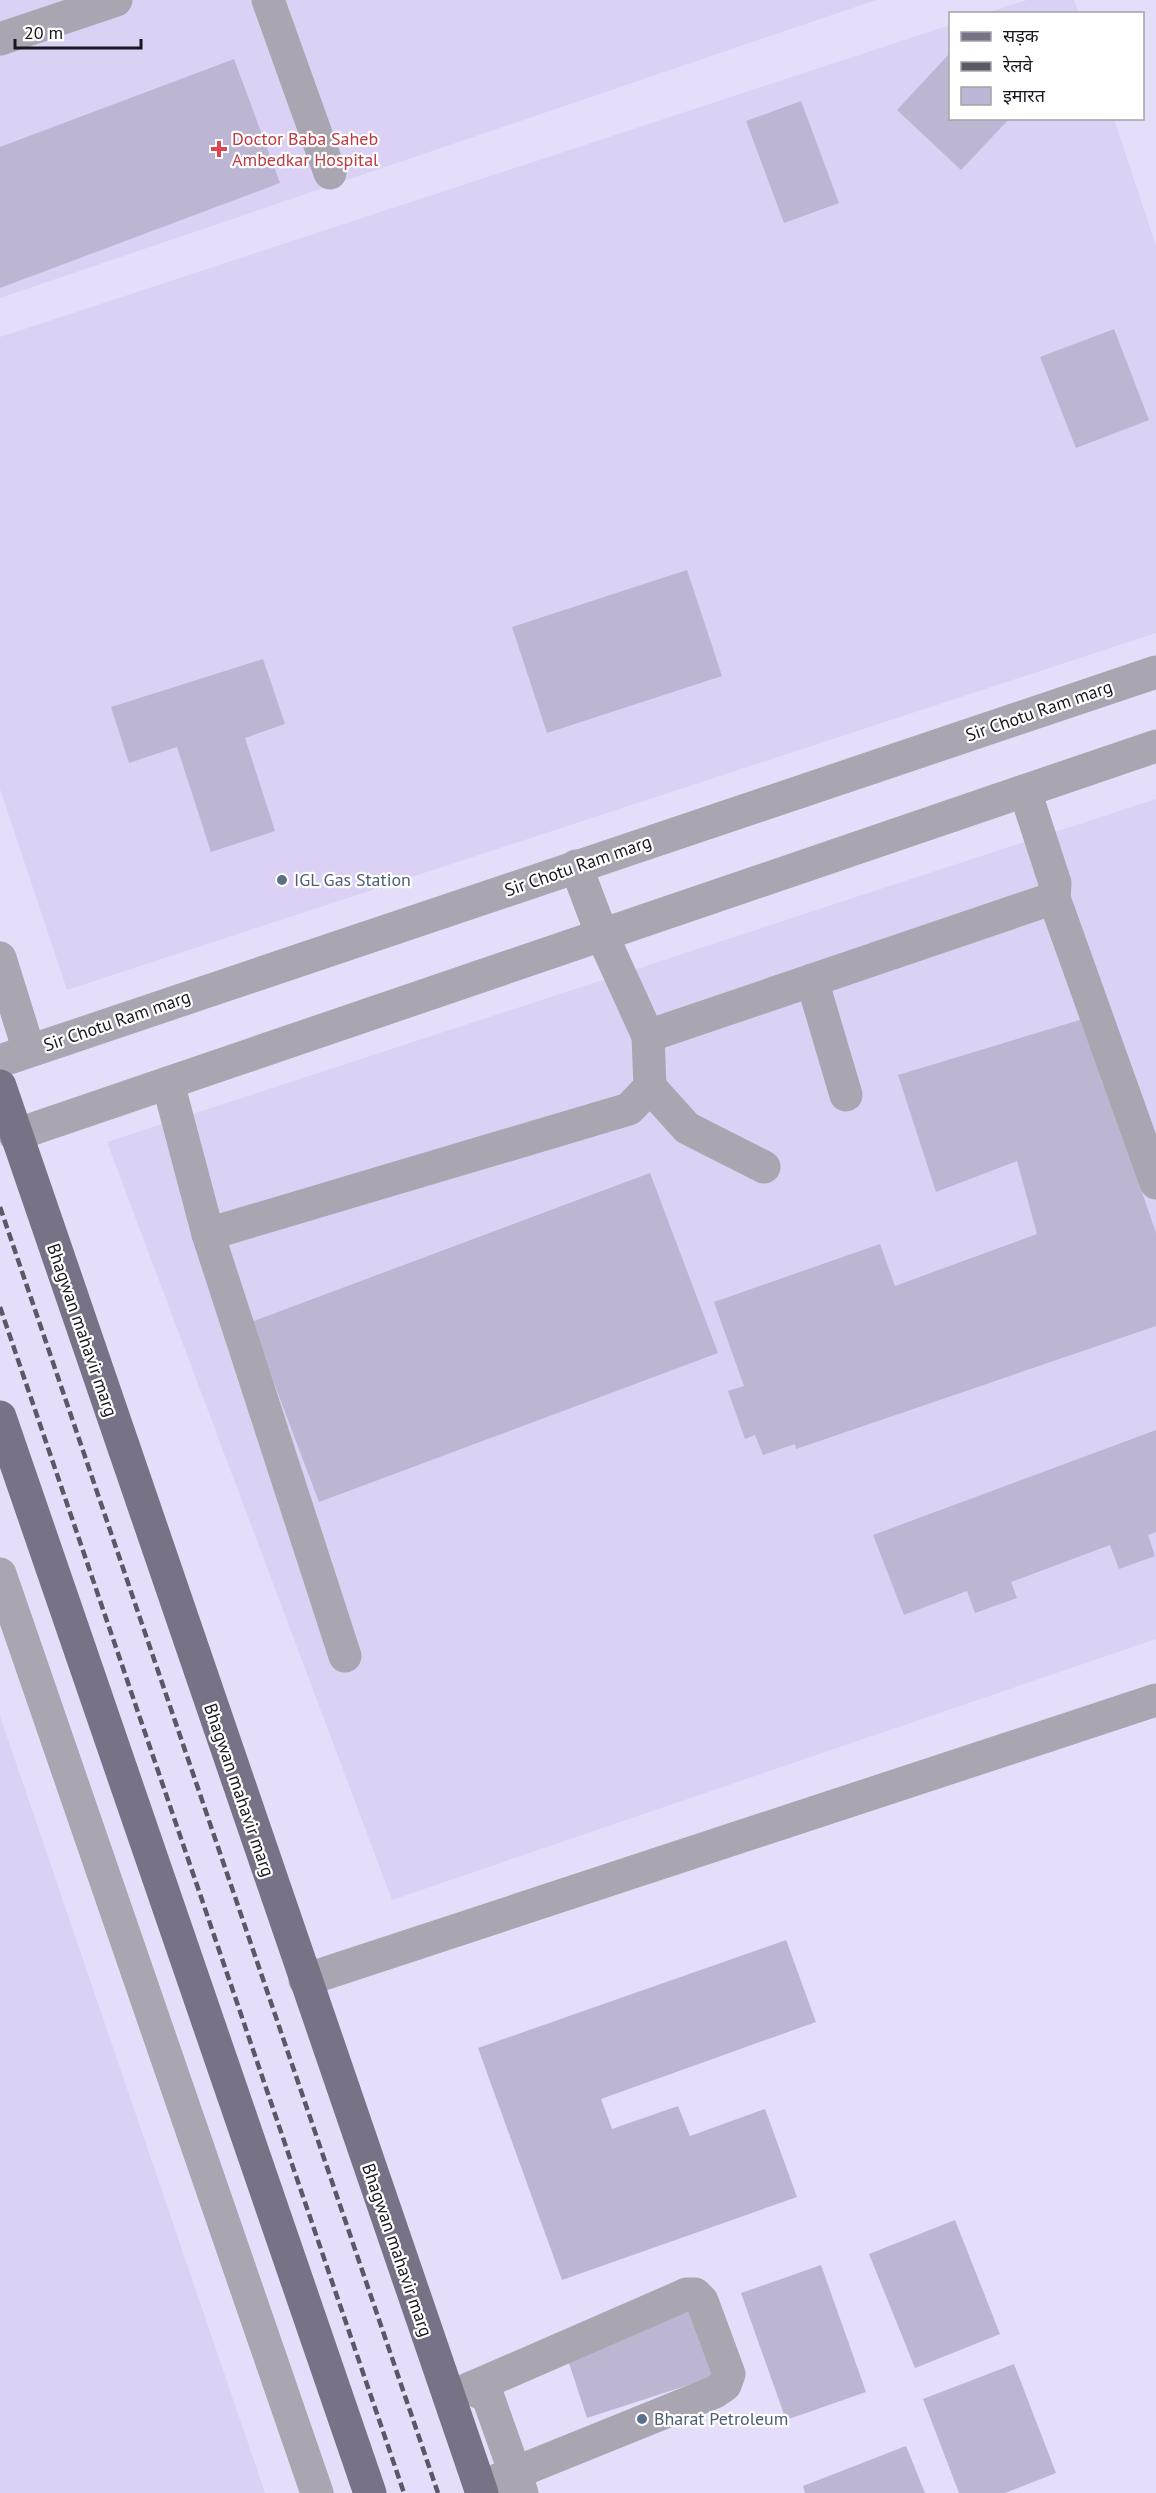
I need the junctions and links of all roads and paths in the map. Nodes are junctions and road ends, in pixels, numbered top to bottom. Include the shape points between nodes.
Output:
1 (116, 0) edge
2 (268, 0) edge
3 (0, 39) edge
4 (330, 173) dead end
5 (1156, 672) edge
6 (1156, 746) edge
7 (1025, 791) junction
8 (576, 866) junction
9 (1054, 898) junction
10 (602, 935) junction
11 (0, 958) edge
12 (812, 980) junction
13 (648, 1036) junction
14 (15, 1056) edge
15 (168, 1083) junction
16 (0, 1086) edge
17 (650, 1087) junction
18 (846, 1095) dead end
19 (15, 1135) junction
20 (764, 1167) dead end
21 (1156, 1183) edge
22 (208, 1234) junction
23 (0, 1417) edge
24 (0, 1574) edge
25 (345, 1656) dead end
26 (1156, 1700) edge
27 (304, 1980) junction
28 (460, 2393) junction
29 (518, 2483) edge
30 (481, 2490) edge
31 (317, 2493) edge
32 (370, 2493) edge

1 - 3 street
2 - 4 street
5 - 8 street, Sir Chotu Ram marg
6 - 7 street
7 - 9 street via 1055,883
7 - 10 street
8 - 10 street
8 - 14 street, Sir Chotu Ram marg
9 - 12 street
9 - 21 street
10 - 13 street
10 - 15 street
11 - 14 street
12 - 13 street
12 - 18 street
13 - 17 street
15 - 19 street
15 - 22 street
16 - 19 main road, Bhagwan mahavir marg
17 - 20 street via 687,1128
17 - 22 street via 630,1108
19 - 27 main road, Bhagwan mahavir marg
22 - 25 street
23 - 32 main road
24 - 31 street
26 - 27 street
27 - 28 main road, Bhagwan mahavir marg
28 - 29 street via 488,2397
28 - 29 street via 687,2294 702,2301 729,2374 725,2385
28 - 30 main road, Bhagwan mahavir marg
29 - 30 street

